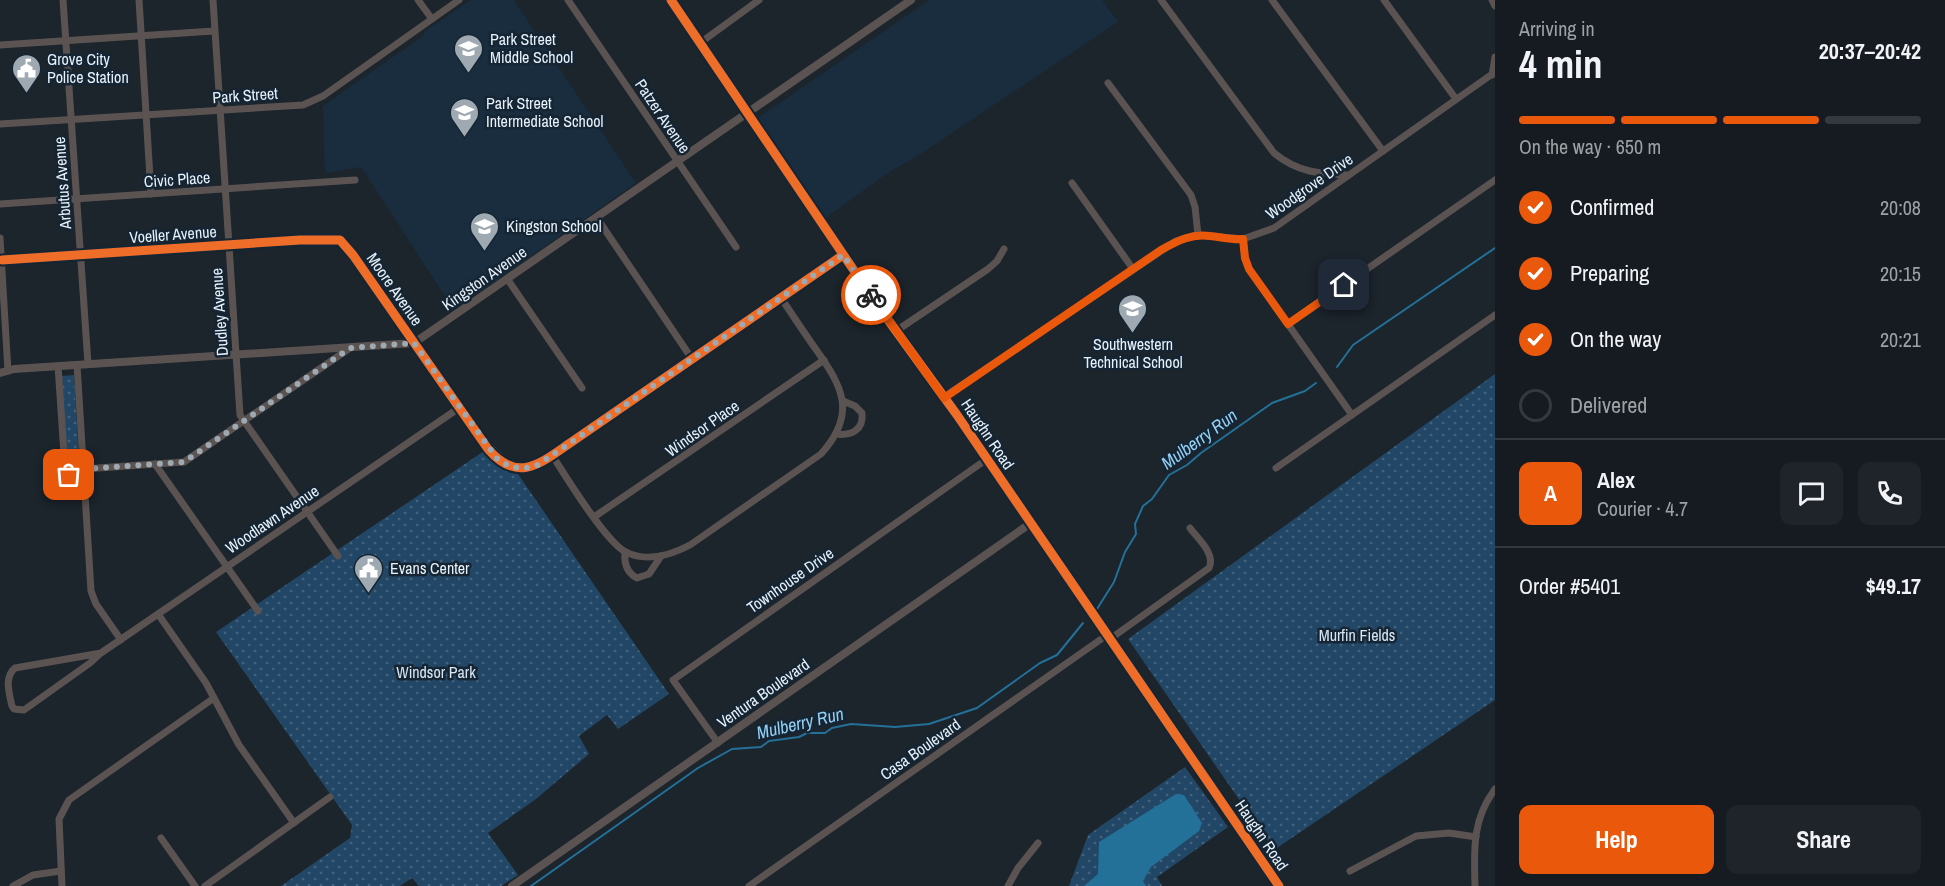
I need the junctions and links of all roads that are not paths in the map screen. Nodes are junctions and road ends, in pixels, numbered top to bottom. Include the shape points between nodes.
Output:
1 (63, 0) edge
2 (139, 0) edge
3 (213, 0) edge
4 (418, 0) edge
5 (459, 0) edge
6 (568, 0) edge
7 (671, 0) edge
8 (759, 0) edge
9 (911, 0) edge
10 (1161, 0) edge
11 (1272, 0) edge
12 (1384, 0) edge
13 (1492, 0) edge
14 (1495, 6) edge
15 (432, 19) junction
16 (214, 31) junction
17 (141, 36) junction
18 (66, 40) junction
19 (700, 43) junction
20 (0, 45) edge
21 (1495, 57) edge
22 (1493, 73) edge
23 (1108, 83) dead end
24 (1456, 99) junction
25 (221, 110) junction
26 (748, 114) junction
27 (145, 115) junction
28 (71, 120) junction
29 (0, 124) edge
30 (1383, 151) junction
31 (678, 162) junction
32 (1348, 175) junction
33 (355, 180) dead end
34 (1495, 180) edge
35 (1072, 183) dead end
36 (225, 189) junction
37 (151, 194) junction
38 (0, 198) edge
39 (76, 198) junction
40 (0, 204) edge
41 (597, 218) junction
42 (1198, 235) junction
43 (0, 237) edge
44 (1243, 239) junction
45 (344, 243) joint
46 (228, 245) junction
47 (736, 247) dead end
48 (1004, 249) dead end
49 (843, 255) junction
50 (81, 256) junction
51 (2, 260) junction
52 (1133, 269) junction
53 (508, 280) junction
54 (781, 298) junction
55 (1495, 315) edge
56 (1288, 324) junction
57 (896, 331) junction
58 (414, 343) junction
59 (350, 348) junction
60 (236, 355) junction
61 (692, 359) junction
62 (824, 360) junction
63 (88, 364) junction
64 (77, 365) junction
65 (58, 366) junction
66 (4, 372) edge
67 (582, 388) dead end
68 (944, 398) junction
69 (843, 401) junction
70 (459, 408) junction
71 (1352, 415) junction
72 (244, 421) junction
73 (836, 434) junction
74 (552, 455) junction
75 (987, 459) junction
76 (155, 464) junction
77 (1276, 468) dead end
78 (84, 469) junction
79 (85, 483) junction
80 (307, 512) junction
81 (594, 518) junction
82 (1030, 523) junction
83 (1190, 528) dead end
84 (625, 552) junction
85 (338, 556) dead end
86 (661, 556) junction
87 (227, 567) junction
88 (258, 611) dead end
89 (158, 614) junction
90 (1108, 637) junction
91 (121, 640) junction
92 (101, 653) junction
93 (9, 685) junction
94 (0, 686) edge
95 (214, 698) junction
96 (718, 743) junction
97 (1495, 789) edge
98 (330, 797) dead end
99 (294, 823) junction
100 (1476, 837) junction
101 (161, 838) dead end
102 (1038, 843) dead end
103 (1350, 871) dead end
104 (61, 872) junction
105 (13, 886) edge
106 (62, 886) edge
107 (195, 886) edge
108 (205, 886) edge
109 (512, 886) edge
110 (749, 886) edge
111 (1008, 886) edge
112 (1279, 886) edge
113 (1474, 886) edge

1 - 18 street, Arbutus Avenue
2 - 17 street
3 - 16 street, Dudley Avenue
4 - 15 street
5 - 15 street, Park Street
6 - 31 street, Patzer Avenue
7 - 19 street, Haughn Road
8 - 19 street
9 - 26 street, Kingston Avenue
10 - 32 street via 1274,153 1305,171
11 - 30 street
12 - 24 street
13 - 14 street
15 - 25 street, Park Street via 310,103
16 - 17 street
16 - 25 street, Dudley Avenue
17 - 18 street
17 - 27 street
18 - 20 street
18 - 28 street, Arbutus Avenue
19 - 26 street, Haughn Road
21 - 22 street
22 - 24 street, Woodgrove Drive
23 - 42 street via 1191,195
24 - 30 street, Woodgrove Drive
25 - 27 street, Park Street
25 - 36 street, Dudley Avenue
26 - 31 street, Kingston Avenue
26 - 49 street, Haughn Road
27 - 28 street, Park Street
27 - 37 street
28 - 29 street, Park Street
28 - 39 street, Arbutus Avenue
30 - 32 street, Woodgrove Drive
31 - 41 street, Kingston Avenue
31 - 47 street, Patzer Avenue
32 - 44 street, Woodgrove Drive via 1274,228
33 - 36 street, Civic Place
34 - 56 street
35 - 52 street
36 - 37 street, Civic Place
36 - 46 street, Dudley Avenue
37 - 39 street, Civic Place
38 - 40 street
39 - 40 street, Civic Place
39 - 50 street, Arbutus Avenue
41 - 53 street, Kingston Avenue
41 - 61 street
42 - 44 street, Woodgrove Drive
42 - 52 street, Woodgrove Drive via 1176,241
43 - 51 street
44 - 56 street via 1249,269
45 - 46 street, Voeller Avenue via 334,239
45 - 58 street, Moore Avenue
46 - 50 street, Voeller Avenue
46 - 60 street, Dudley Avenue
48 - 57 street via 988,269
49 - 54 street
49 - 57 street, Haughn Road
50 - 51 street, Voeller Avenue
50 - 63 street, Arbutus Avenue
51 - 66 street
52 - 68 street, Woodgrove Drive
53 - 58 street, Kingston Avenue
53 - 67 street
54 - 61 street
54 - 62 street
55 - 71 street
56 - 71 street
57 - 68 street, Haughn Road
58 - 59 street, Kingston Avenue
58 - 70 street, Moore Avenue
59 - 60 street, Kingston Avenue
59 - 72 street
60 - 63 street, Kingston Avenue
60 - 72 street, Dudley Avenue via 240,416
61 - 74 street
62 - 69 street via 840,386
62 - 81 street, Windsor Place
63 - 64 street, Kingston Avenue
64 - 65 street, Kingston Avenue
64 - 78 street
65 - 66 street, Kingston Avenue
65 - 79 street via 65,470
68 - 75 street, Haughn Road
69 - 73 street
69 - 73 street via 859,409 862,422 853,433
70 - 74 street, Moore Avenue via 488,449 507,466 530,468
70 - 80 street, Woodlawn Avenue
71 - 77 street
72 - 76 street via 190,459
72 - 80 street, Dudley Avenue
73 - 86 street via 811,462 690,545
74 - 81 street
75 - 82 street, Haughn Road
75 - 96 street, Townhouse Drive via 673,680
76 - 78 street
76 - 87 street
78 - 79 street
79 - 91 street via 93,598
80 - 85 street, Dudley Avenue
80 - 87 street, Woodlawn Avenue
81 - 84 street
82 - 90 street, Haughn Road
82 - 96 street, Ventura Boulevard
83 - 90 street, Casa Boulevard via 1209,553 1209,568
84 - 86 street
84 - 86 street via 627,567 637,578 649,574
87 - 88 street
87 - 89 street, Woodlawn Avenue
89 - 91 street, Woodlawn Avenue
89 - 95 street
90 - 110 street, Casa Boulevard
90 - 112 street, Haughn Road
91 - 92 street, Woodlawn Avenue
92 - 93 street, Woodlawn Avenue via 21,665 10,672
92 - 93 street, Woodlawn Avenue via 24,710 12,706
93 - 94 street
95 - 99 street via 239,745
95 - 104 street via 77,792 62,809 58,831
96 - 109 street, Ventura Boulevard
97 - 100 street via 1480,814
98 - 99 street
99 - 108 street
100 - 103 street via 1427,833
100 - 113 street
101 - 107 street
102 - 111 street
104 - 105 street via 33,875
104 - 106 street

